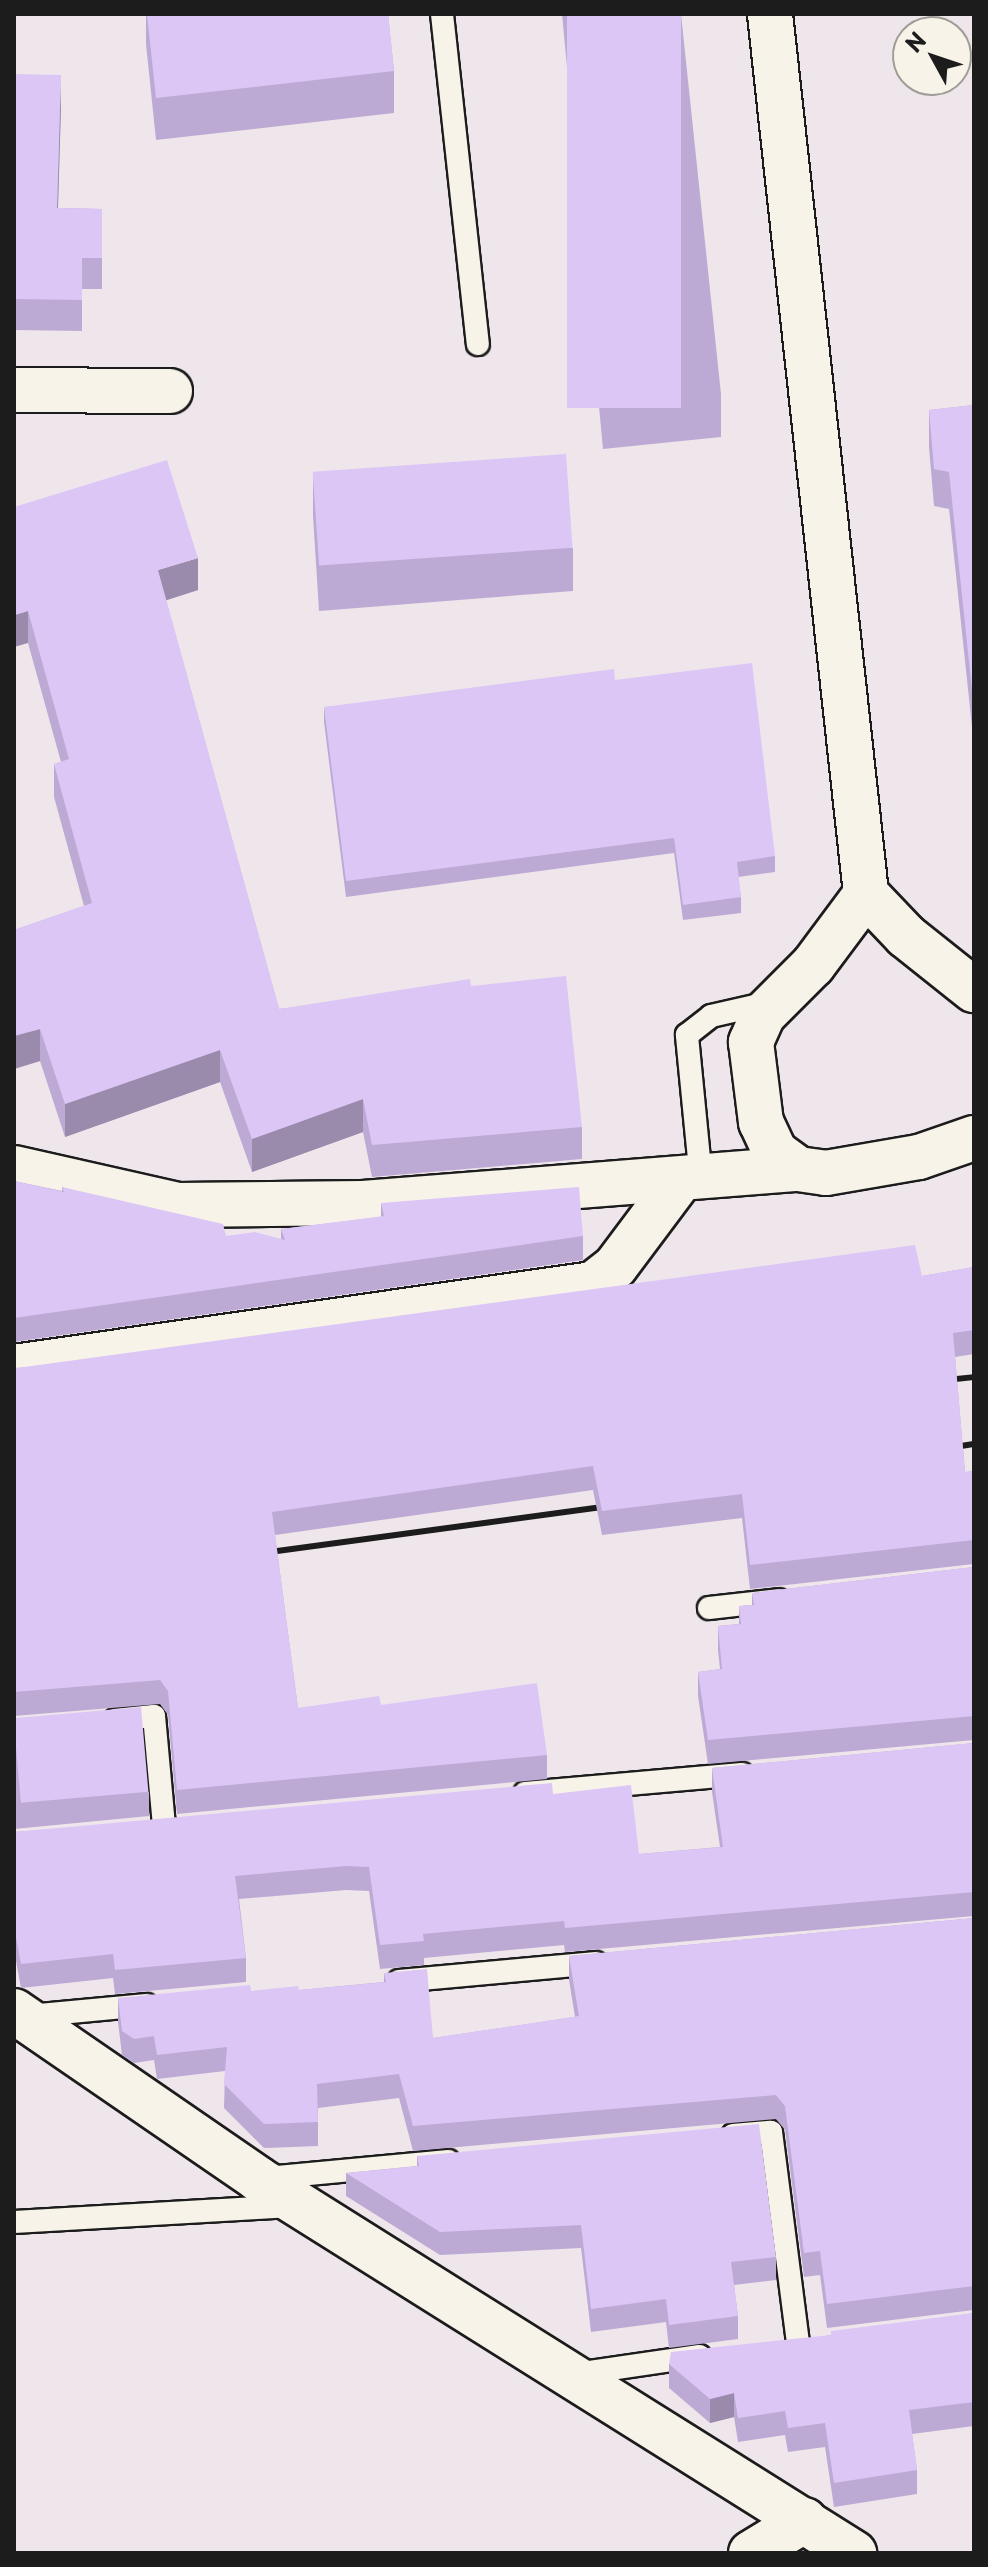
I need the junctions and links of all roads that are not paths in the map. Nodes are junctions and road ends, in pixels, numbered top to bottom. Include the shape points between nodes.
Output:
1 (442, 14) edge
2 (770, 14) edge
3 (478, 344) dead end
4 (14, 390) edge
5 (170, 391) dead end
6 (866, 894) junction
7 (906, 936) junction
8 (813, 965) junction
9 (974, 990) edge
10 (778, 1000) junction
11 (970, 1147) edge
12 (14, 1168) edge
13 (798, 1169) junction
14 (690, 1179) junction
15 (14, 1367) edge
16 (802, 1597) edge
17 (709, 1608) dead end
18 (92, 1722) edge
19 (768, 1772) edge
20 (498, 1795) edge
21 (134, 1828) edge
22 (626, 1960) edge
23 (372, 1984) edge
24 (166, 2003) edge
25 (19, 2013) edge
26 (709, 2138) edge
27 (476, 2159) edge
28 (258, 2179) junction
29 (300, 2205) junction
30 (14, 2222) edge
31 (827, 2339) edge
32 (798, 2342) junction
33 (768, 2346) edge
34 (724, 2353) edge
35 (574, 2374) junction
36 (805, 2520) junction
37 (751, 2553) edge
38 (854, 2553) edge

1 - 3 lane
2 - 6 street
4 - 5 street
6 - 7 street
6 - 8 street
7 - 8 street via 860,945
7 - 9 street
8 - 10 street
10 - 13 street via 763,1015 751,1042 761,1122 775,1152
10 - 14 lane via 711,1016 687,1035
11 - 13 street via 826,1173
12 - 14 street via 178,1205 363,1203
13 - 14 street
14 - 15 street via 615,1267 593,1284
16 - 17 lane
18 - 21 lane via 154,1716 172,1824
19 - 20 lane
22 - 23 lane
24 - 25 lane
25 - 28 street
26 - 32 lane via 771,2132
27 - 28 lane
28 - 29 street
29 - 30 lane
29 - 35 street
31 - 32 lane
32 - 33 lane
34 - 35 lane
35 - 36 street
36 - 37 street
36 - 38 street

